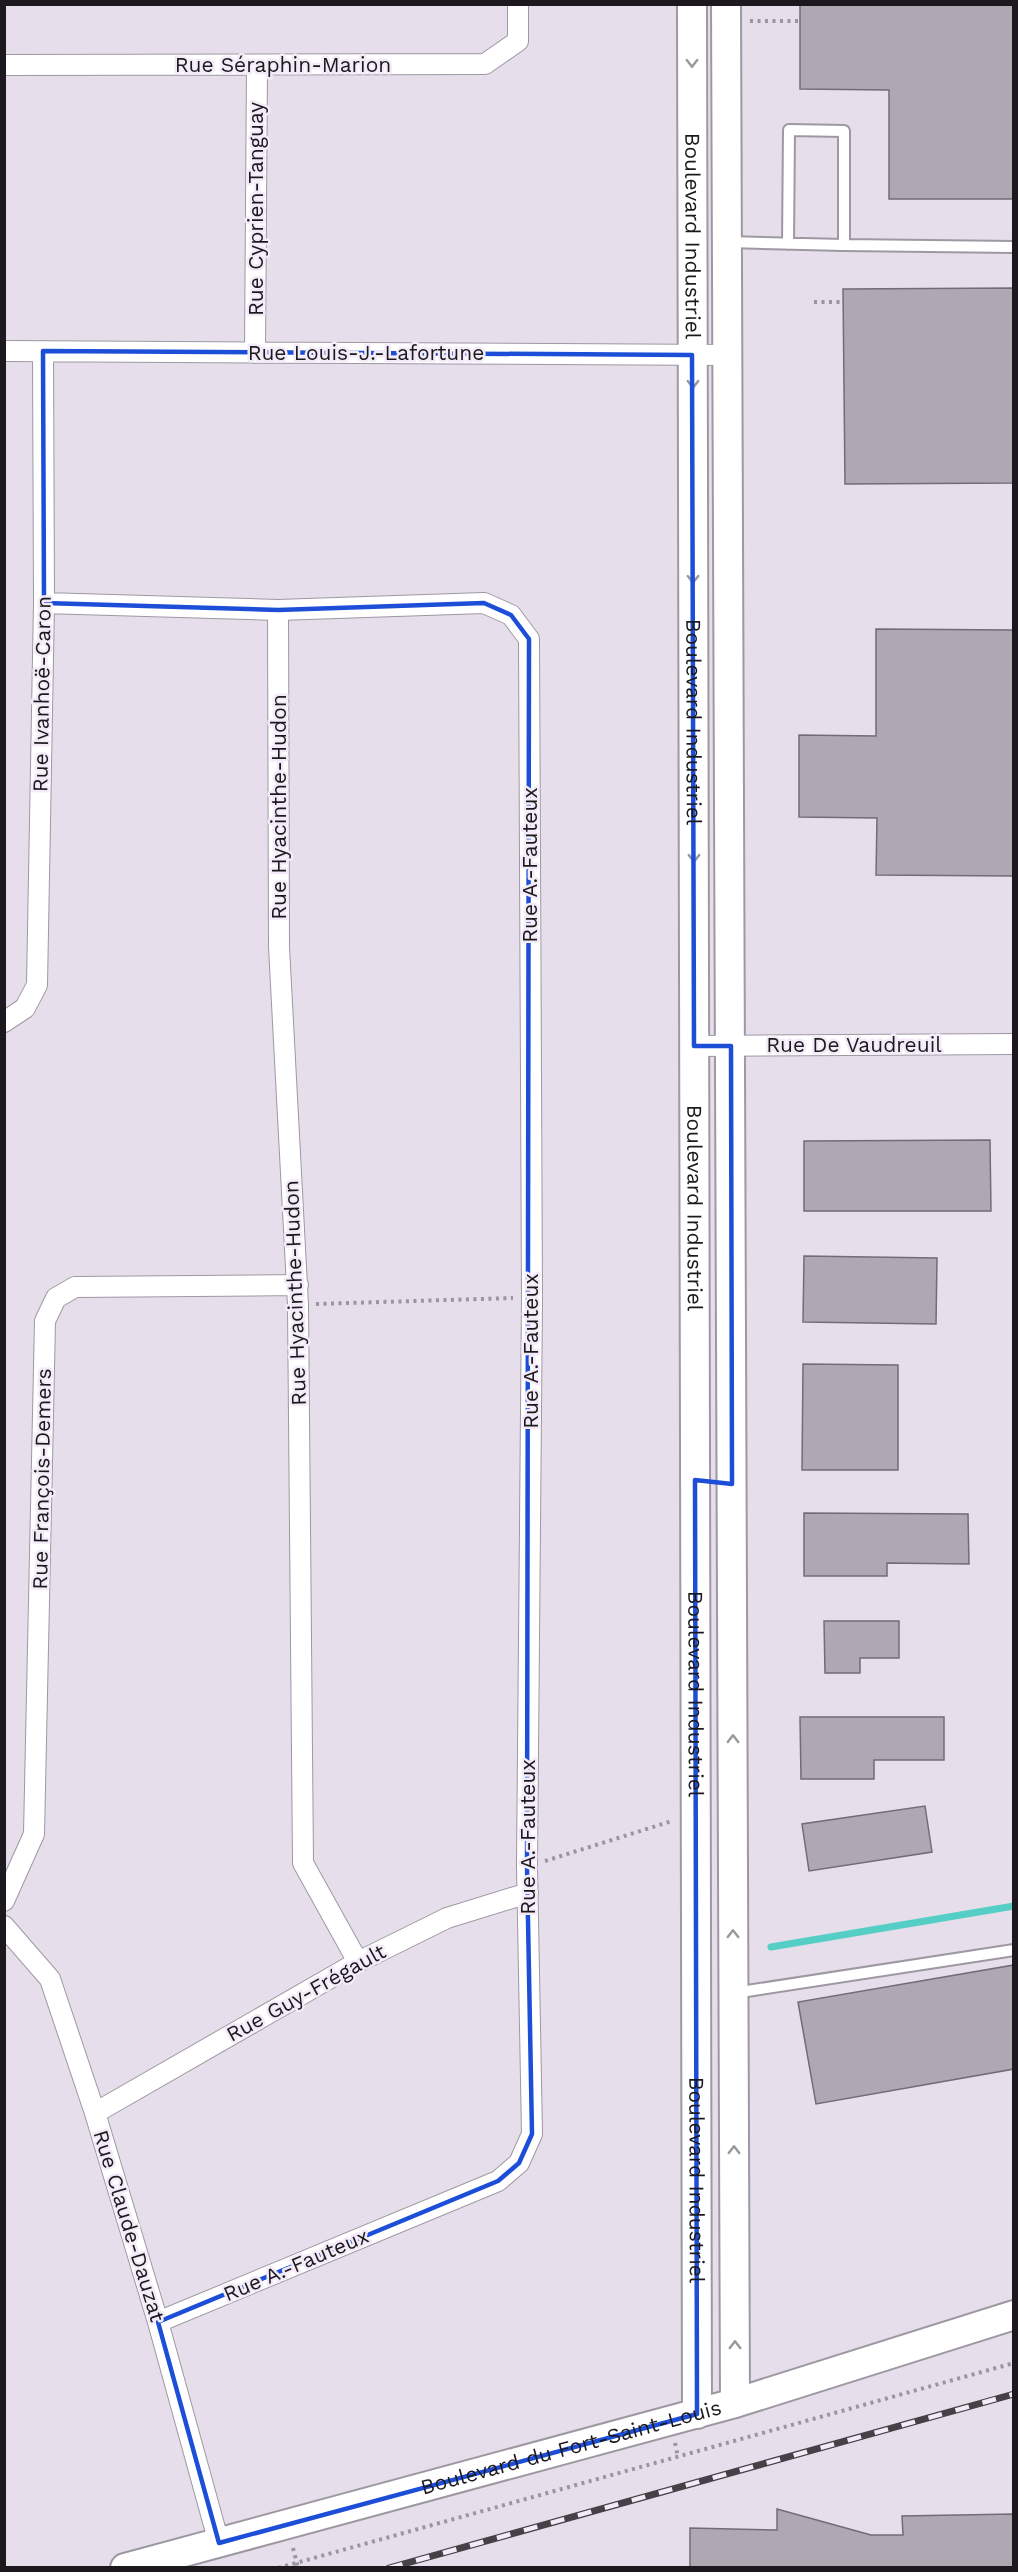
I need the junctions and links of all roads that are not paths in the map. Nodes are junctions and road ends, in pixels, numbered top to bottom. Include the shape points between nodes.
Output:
1 (518, 4) edge
2 (692, 4) edge
3 (726, 12) edge
4 (4, 65) edge
5 (257, 65) junction
6 (728, 242) junction
7 (788, 244) junction
8 (844, 245) junction
9 (1014, 247) edge
10 (4, 351) edge
11 (42, 351) junction
12 (255, 352) junction
13 (692, 355) junction
14 (728, 355) junction
15 (693, 519) junction
16 (729, 519) junction
17 (44, 603) junction
18 (278, 610) junction
19 (4, 1022) edge
20 (1014, 1044) edge
21 (694, 1046) junction
22 (730, 1046) junction
23 (694, 1254) junction
24 (731, 1256) junction
25 (298, 1285) junction
26 (694, 1342) junction
27 (732, 1343) junction
28 (695, 1480) junction
29 (732, 1484) junction
30 (695, 1689) junction
31 (733, 1689) junction
32 (696, 1888) junction
33 (733, 1888) junction
34 (528, 1893) junction
35 (4, 1901) edge
36 (4, 1926) edge
37 (1014, 1950) edge
38 (358, 1962) junction
39 (696, 1979) junction
40 (734, 1986) junction
41 (95, 2113) junction
42 (1014, 2315) edge
43 (158, 2322) junction
44 (735, 2403) junction
45 (697, 2414) junction
46 (219, 2542) junction
47 (126, 2568) edge

1 - 5 street, Rue Séraphin-Marion via 518,41 484,64
2 -> 13 street, Boulevard Industriel
3 - 6 street, Boulevard Industriel
4 - 5 street, Rue Séraphin-Marion
5 - 12 street, Rue Cyprien-Tanguay
6 - 7 lane
6 - 14 street, Boulevard Industriel
7 - 8 lane
7 - 8 lane via 789,130 844,131
8 - 9 lane
10 - 11 street, Rue Louis-J.-Lafortune
11 - 12 street, Rue Louis-J.-Lafortune
11 - 17 street, Rue Ivanhoë-Caron
12 - 13 street, Rue Louis-J.-Lafortune
13 - 14 street, Rue Louis-J.-Lafortune
13 -> 15 street, Boulevard Industriel
14 - 16 street, Boulevard Industriel
15 - 16 street
15 -> 21 street, Boulevard Industriel
16 - 22 street, Boulevard Industriel
17 - 18 street, Rue A.-Fauteux
17 - 19 street, Rue Ivanhoë-Caron via 37,985 25,1008
18 - 25 street, Rue Hyacinthe-Hudon via 279,947
18 - 34 street, Rue A.-Fauteux via 484,603 511,615 530,639 532,1298
20 - 22 street, Rue De Vaudreuil
21 - 22 street, Rue De Vaudreuil
21 - 23 street, Boulevard Industriel
22 - 24 street, Boulevard Industriel
23 - 24 street
23 - 26 street, Boulevard Industriel
24 - 27 street, Boulevard Industriel
25 - 35 street, Rue François-Demers via 75,1287 56,1298 45,1322 34,1834
25 - 38 street, Rue Hyacinthe-Hudon via 303,1863
26 - 27 street
26 - 28 street, Boulevard Industriel
27 - 29 street, Boulevard Industriel
28 - 29 street
28 - 30 street, Boulevard Industriel
29 - 31 street, Boulevard Industriel
30 - 31 street
30 - 32 street, Boulevard Industriel
33 -> 31 street, Boulevard Industriel
32 - 33 street
32 - 39 street, Boulevard Industriel
40 -> 33 street, Boulevard Industriel
34 - 38 street, Rue Guy-Frégault via 447,1918
34 - 43 street, Rue A.-Fauteux via 532,2134 519,2163 498,2181
36 - 41 street, Rue Claude-Dauzat via 50,1979
37 - 40 lane
38 - 41 street, Rue Guy-Frégault
39 - 40 street
39 - 45 street, Boulevard Industriel
44 -> 40 street, Boulevard Industriel
41 - 43 street, Rue Claude-Dauzat
42 - 44 street, Boulevard du Fort-Saint-Louis
43 - 46 street, Rue Claude-Dauzat
44 - 45 street, Boulevard du Fort-Saint-Louis
45 - 46 street, Boulevard du Fort-Saint-Louis
46 - 47 street, Boulevard du Fort-Saint-Louis

